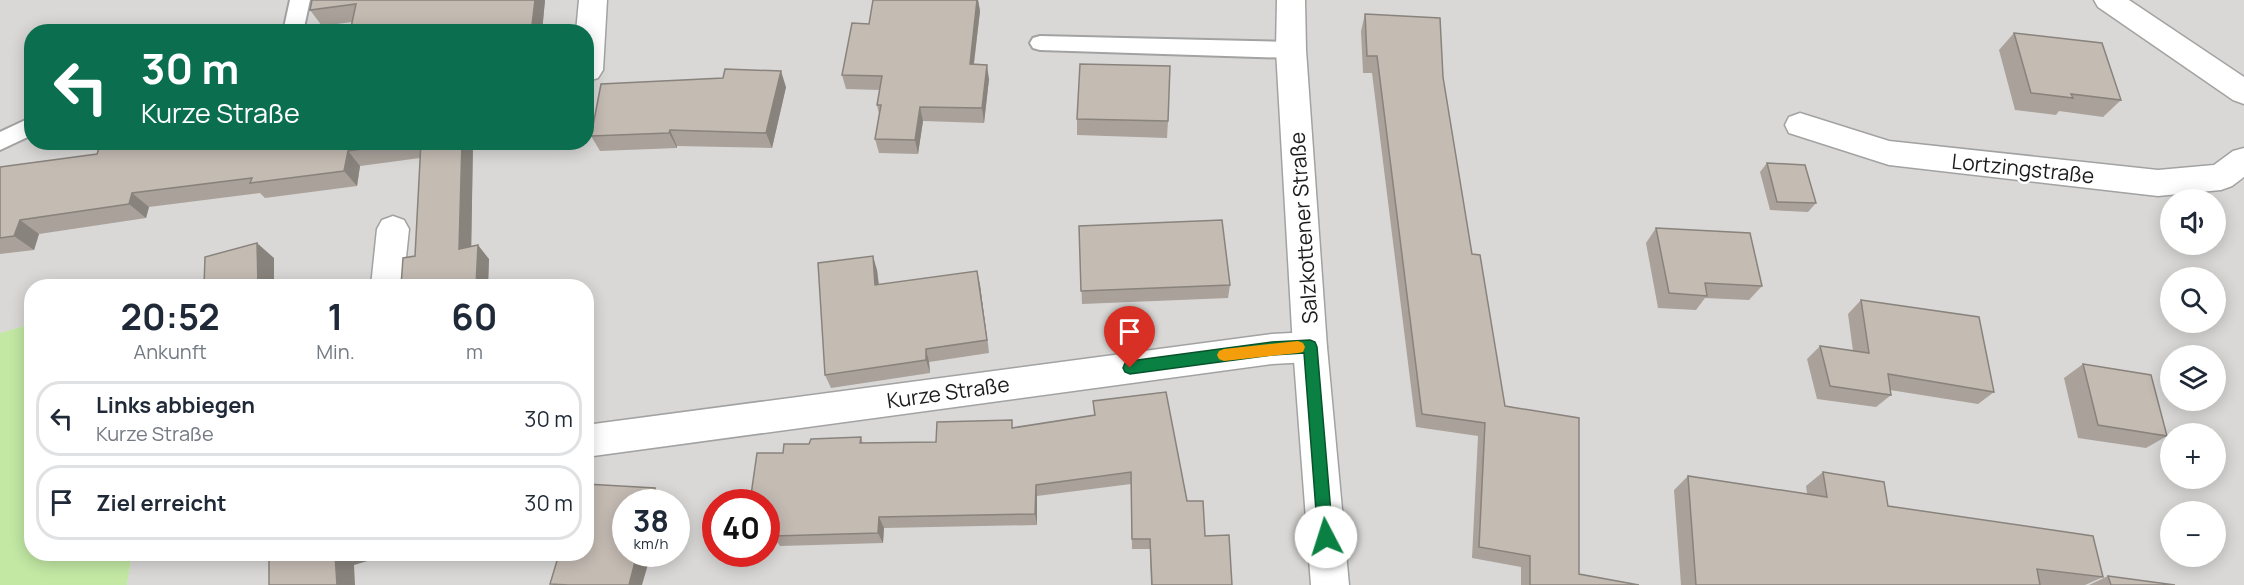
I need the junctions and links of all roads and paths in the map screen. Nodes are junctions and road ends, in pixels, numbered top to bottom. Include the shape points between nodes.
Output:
1 (300, 0) edge
2 (593, 0) edge
3 (1291, 0) edge
4 (2108, 0) edge
5 (295, 24) edge
6 (591, 24) edge
7 (1040, 43) dead end
8 (1292, 50) junction
9 (2244, 92) edge
10 (1800, 125) dead end
11 (24, 129) edge
12 (0, 142) edge
13 (2244, 160) edge
14 (393, 229) dead end
15 (388, 279) edge
16 (1310, 347) junction
17 (594, 440) edge
18 (1330, 585) edge

1 - 5 lane
2 - 6 street
3 - 8 street, Salzkottener Straße
4 - 9 street
7 - 8 lane
8 - 16 street, Salzkottener Straße
10 - 13 street, Lortzingstraße via 1889,153 2158,183 2220,177
11 - 12 lane
14 - 15 street
16 - 17 street, Kurze Straße via 1260,350
16 - 18 street, Salzkottener Straße

